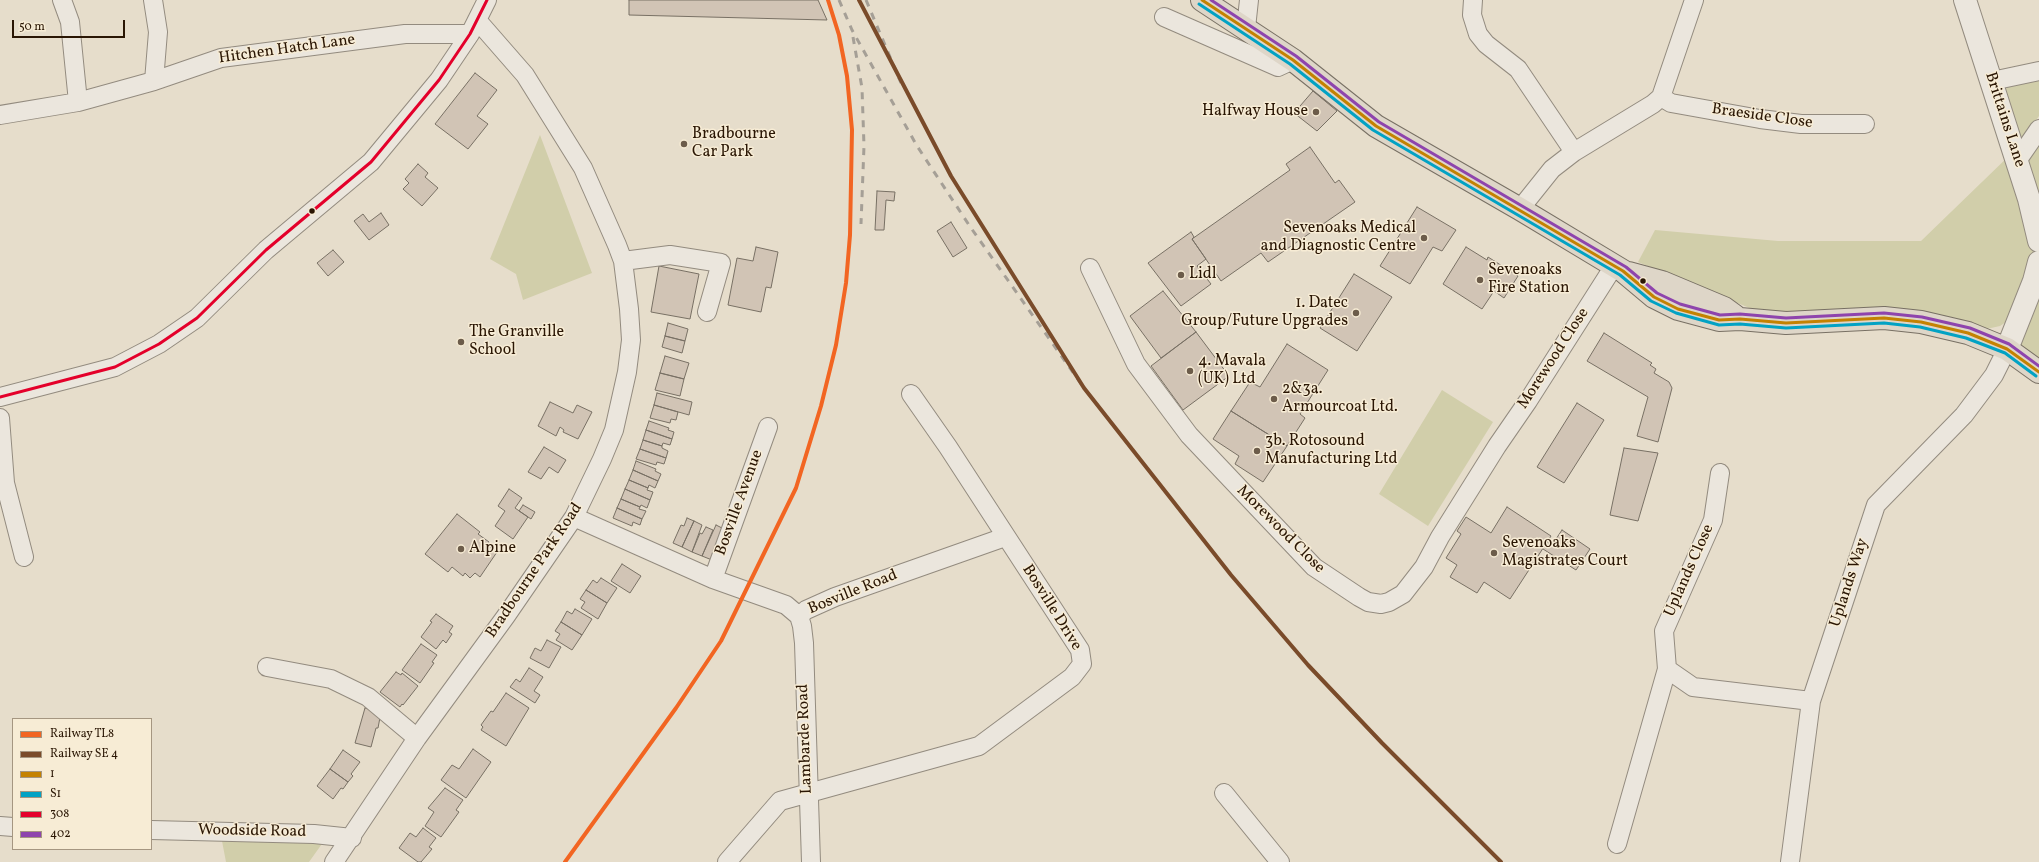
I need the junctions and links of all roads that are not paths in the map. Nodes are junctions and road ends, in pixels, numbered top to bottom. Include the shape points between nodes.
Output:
1 (62, 0) edge
2 (153, 0) edge
3 (487, 0) edge
4 (1202, 0) edge
5 (1249, 0) edge
6 (1474, 0) edge
7 (1694, 0) edge
8 (1965, 0) edge
9 (1164, 17) dead end
10 (473, 27) junction
11 (1246, 28) junction
12 (1293, 60) junction
13 (2039, 71) edge
14 (154, 81) junction
15 (1992, 81) junction
16 (1661, 97) junction
17 (78, 102) junction
18 (0, 115) edge
19 (1865, 124) dead end
20 (2039, 129) edge
21 (1574, 152) junction
22 (2018, 161) junction
23 (1520, 209) junction
24 (2039, 241) edge
25 (623, 261) junction
26 (2039, 262) edge
27 (1090, 268) dead end
28 (1618, 269) junction
29 (707, 312) dead end
30 (2007, 349) junction
31 (2039, 372) edge
32 (911, 394) dead end
33 (0, 397) edge
34 (0, 418) edge
35 (768, 426) dead end
36 (1720, 473) dead end
37 (574, 517) junction
38 (1005, 537) junction
39 (24, 557) dead end
40 (713, 579) junction
41 (799, 616) junction
42 (267, 667) dead end
43 (1667, 669) junction
44 (1811, 701) junction
45 (417, 738) junction
46 (1224, 793) dead end
47 (807, 794) junction
48 (0, 826) edge
49 (12, 827) edge
50 (152, 830) edge
51 (352, 838) junction
52 (1617, 844) dead end
53 (334, 862) edge
54 (727, 862) edge
55 (811, 862) edge
56 (1280, 862) edge
57 (1790, 862) edge

1 - 17 street via 70,22
2 - 14 street via 158,32
3 - 10 street
4 - 11 main road
5 - 11 street
6 - 21 street via 1472,15 1478,34 1486,44 1524,75
7 - 16 street
8 - 15 street, Brittains Lane
9 - 12 street via 1278,67
10 - 14 street, Hitchen Hatch Lane via 221,58
10 - 25 street, Bradbourne Park Road via 525,75 583,168
10 - 33 street via 439,80 371,162 266,250 197,318 159,344 115,367
11 - 12 main road
12 - 23 main road via 1376,126
13 - 15 street
14 - 17 street, Hitchen Hatch Lane
15 - 22 street, Brittains Lane
16 - 19 street, Braeside Close via 1671,103 1760,119 1801,124
16 - 21 street
17 - 18 street, Hitchen Hatch Lane
20 - 22 street
21 - 23 street via 1552,169
22 - 24 street, Brittains Lane
23 - 28 main road
25 - 29 street via 670,254 721,262
25 - 37 street, Bradbourne Park Road via 631,340 627,372 614,430
26 - 30 street
27 - 28 street, Morewood Close via 1136,364 1188,435 1314,567 1368,602 1381,604 1403,594 1424,567 1489,459
28 - 30 main road via 1654,297 1678,309 1719,320 1786,323 1884,318 1921,322 1968,333
30 - 31 main road
30 - 44 street, Uplands Way via 1994,375 1964,415 1876,505
32 - 38 street, Bosville Drive
34 - 39 street via 5,483
35 - 40 street, Bosville Avenue
36 - 43 street, Uplands Close via 1713,520 1664,631
37 - 40 street, Bosville Road
37 - 45 street, Bradbourne Park Road
38 - 41 street, Bosville Road via 835,597 806,610
38 - 47 street, Bosville Drive via 1080,650 1082,664 1079,670 979,746
40 - 41 street, Bosville Road via 786,605
41 - 47 street, Lambarde Road via 804,643
42 - 45 street via 331,679 368,697
43 - 44 street via 1693,686
43 - 52 street, Uplands Close
44 - 57 street, Uplands Way
45 - 51 street, Bradbourne Park Road
46 - 56 street
47 - 54 street, Bosville Drive via 780,801
47 - 55 street, Lambarde Road
48 - 49 street
50 - 51 street, Woodside Road via 314,834
51 - 53 street, Bradbourne Park Road

